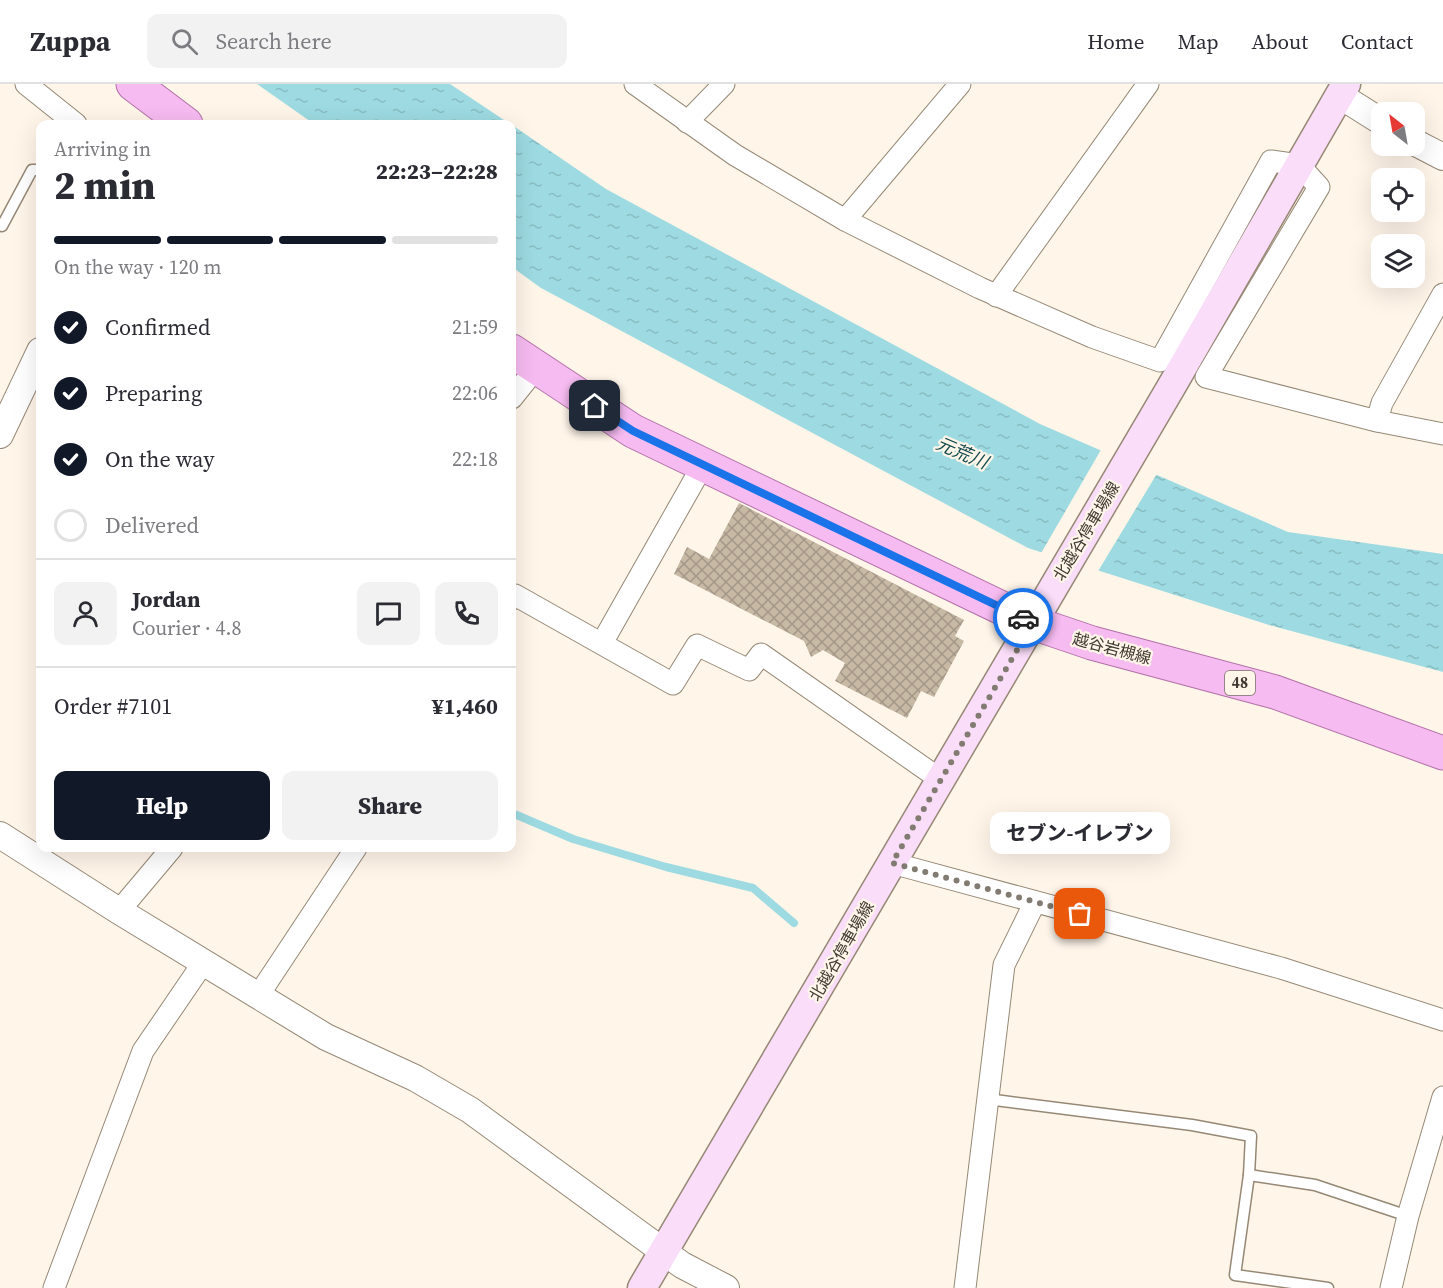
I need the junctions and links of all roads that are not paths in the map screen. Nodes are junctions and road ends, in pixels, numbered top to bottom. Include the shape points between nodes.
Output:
1 (26, 84) edge
2 (133, 84) edge
3 (635, 84) edge
4 (724, 84) edge
5 (960, 84) edge
6 (1148, 84) edge
7 (1337, 88) edge
8 (1371, 114) edge
9 (71, 120) edge
10 (181, 120) edge
11 (687, 122) junction
12 (1425, 148) edge
13 (1443, 157) edge
14 (1299, 165) junction
15 (36, 170) edge
16 (845, 219) junction
17 (0, 224) edge
18 (1443, 294) edge
19 (996, 296) junction
20 (36, 359) edge
21 (524, 360) edge
22 (516, 385) edge
23 (1377, 422) junction
24 (1443, 434) edge
25 (0, 435) edge
26 (704, 463) junction
27 (516, 596) edge
28 (1039, 612) junction
29 (602, 643) junction
30 (1443, 753) edge
31 (940, 780) junction
32 (0, 835) edge
33 (169, 852) edge
34 (353, 852) edge
35 (892, 863) junction
36 (1035, 902) junction
37 (119, 911) junction
38 (203, 963) junction
39 (258, 996) junction
40 (1443, 1020) edge
41 (1443, 1097) edge
42 (987, 1099) junction
43 (1248, 1176) junction
44 (1408, 1216) junction
45 (664, 1252) junction
46 (54, 1288) edge
47 (642, 1288) edge
48 (726, 1288) edge
49 (965, 1288) edge
50 (1328, 1288) edge
51 (1391, 1288) edge

1 - 9 street
2 - 10 main road
3 - 11 street
4 - 11 street
5 - 16 street
6 - 19 street
7 - 8 street
7 - 14 main road, 北越谷停車場線
11 - 16 street via 735,155
12 - 13 street
14 - 19 street via 1271,161 1160,361
14 - 23 street via 1319,187 1206,377
14 - 28 main road, 北越谷停車場線
15 - 17 lane via 32,170
16 - 19 street
18 - 23 street via 1382,403
20 - 25 street
21 - 22 street
21 - 26 main road, 越谷岩槻線 / 48 via 633,431
23 - 24 street
26 - 28 main road, 越谷岩槻線 / 48
26 - 29 street
27 - 29 street
28 - 30 main road, 越谷岩槻線 / 48 via 1092,644 1275,692
28 - 31 main road, 北越谷停車場線
29 - 31 street via 673,684 697,645 749,670 761,654
31 - 35 main road, 北越谷停車場線
32 - 37 street
33 - 37 street
34 - 39 street
35 - 36 street
35 - 45 main road, 北越谷停車場線
36 - 40 street via 1281,968
36 - 42 street via 1004,965
37 - 38 street
38 - 39 street
38 - 46 street via 143,1051
39 - 45 street via 326,1037 415,1078 470,1110
41 - 44 street
42 - 43 lane via 1251,1136
42 - 49 street
43 - 44 lane via 1316,1185
43 - 50 lane via 1235,1275
44 - 51 street
45 - 47 main road, 北越谷停車場線
45 - 48 street

